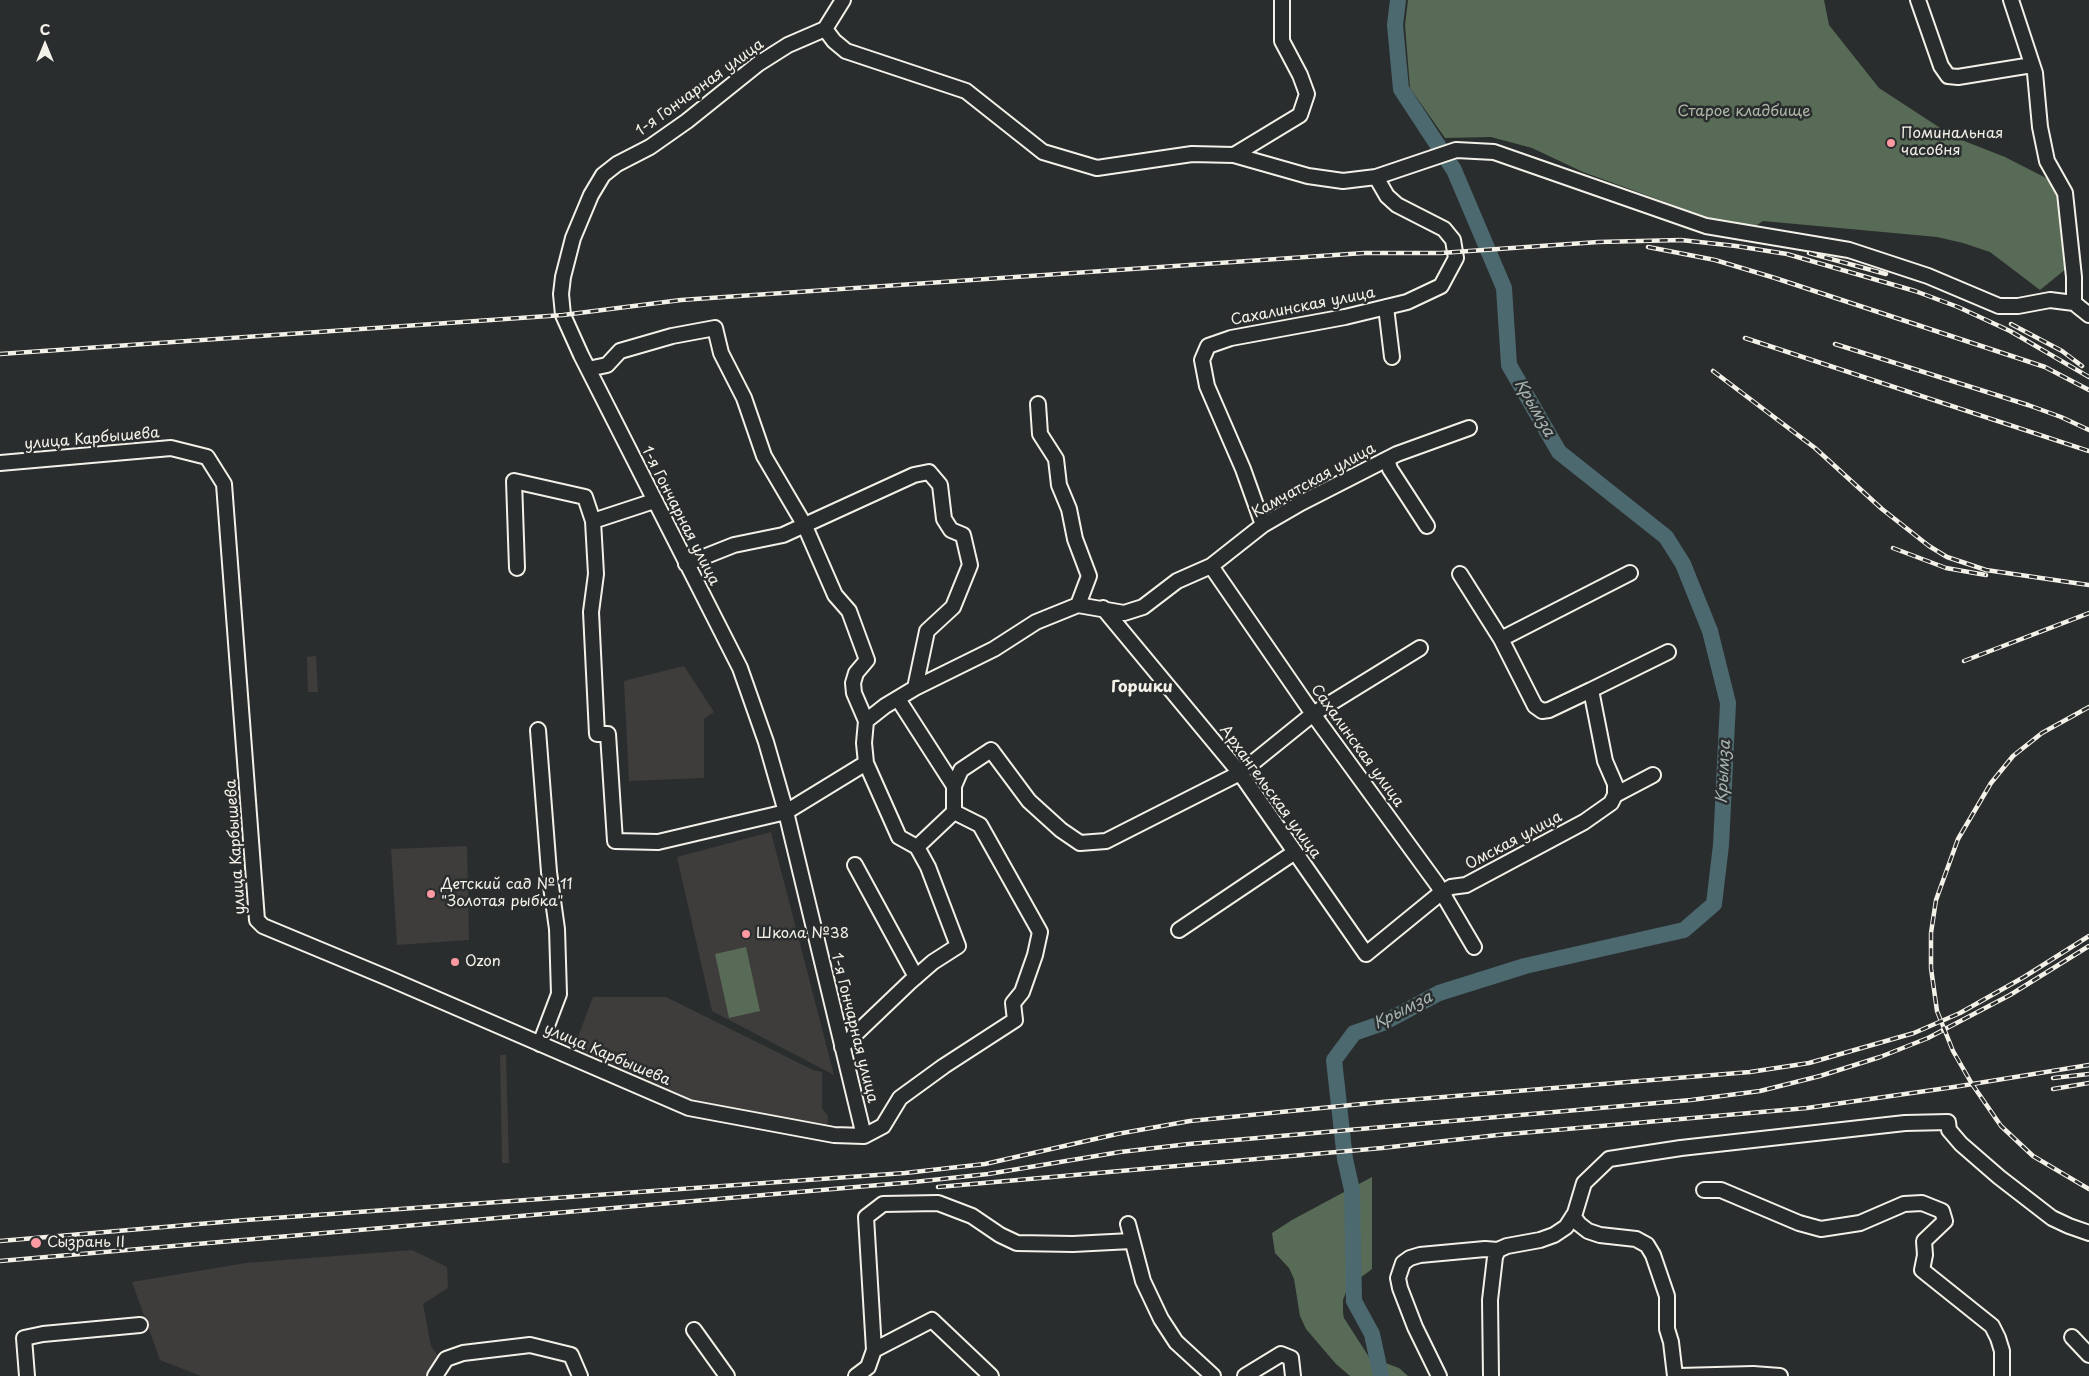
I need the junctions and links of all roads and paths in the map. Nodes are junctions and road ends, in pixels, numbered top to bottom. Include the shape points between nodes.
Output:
1 (843, 0) edge
2 (1282, 0) edge
3 (1918, 0) edge
4 (2011, 0) edge
5 (826, 29) junction
6 (2032, 65) junction
7 (1234, 155) junction
8 (1376, 177) junction
9 (2074, 304) junction
10 (1386, 307) junction
11 (2089, 315) edge
12 (1392, 358) dead end
13 (588, 369) junction
14 (1038, 404) dead end
15 (1469, 428) dead end
16 (1387, 459) junction
17 (0, 463) edge
18 (654, 501) junction
19 (593, 521) junction
20 (804, 524) junction
21 (1263, 524) junction
22 (1426, 526) dead end
23 (686, 564) junction
24 (1211, 566) junction
25 (517, 568) dead end
26 (1630, 573) dead end
27 (1460, 574) dead end
28 (1078, 606) junction
29 (1103, 608) junction
30 (1501, 639) junction
31 (1420, 648) dead end
32 (1668, 652) dead end
33 (915, 688) junction
34 (1591, 690) junction
35 (898, 699) junction
36 (1313, 714) junction
37 (866, 721) junction
38 (538, 730) dead end
39 (866, 762) junction
40 (1240, 773) junction
41 (1653, 774) dead end
42 (954, 786) junction
43 (1615, 795) junction
44 (786, 812) junction
45 (954, 812) junction
46 (917, 847) junction
47 (1295, 852) junction
48 (855, 865) dead end
49 (1442, 892) junction
50 (1179, 930) dead end
51 (1474, 947) dead end
52 (1366, 954) joint
53 (916, 977) junction
54 (540, 1044) junction
55 (842, 1047) junction
56 (864, 1136) junction
57 (1704, 1190) dead end
58 (1573, 1216) junction
59 (1128, 1224) dead end
60 (2089, 1233) edge
61 (1131, 1241) junction
62 (1498, 1250) junction
63 (140, 1325) dead end
64 (694, 1330) dead end
65 (2072, 1337) dead end
66 (874, 1350) junction
67 (2089, 1354) edge
68 (872, 1371) edge
69 (27, 1376) edge
70 (435, 1376) edge
71 (580, 1376) edge
72 (727, 1376) edge
73 (856, 1376) edge
74 (991, 1376) edge
75 (1213, 1376) edge
76 (1245, 1376) edge
77 (1293, 1376) edge
78 (1439, 1376) edge
79 (1491, 1376) edge
80 (1675, 1376) edge
81 (1679, 1376) edge
82 (1780, 1376) edge
83 (2002, 1376) edge

1 - 5 street
2 - 7 street via 1282,41 1307,94 1300,115
3 - 6 street via 1941,66 1948,76
4 - 6 street
5 - 7 street via 834,42 846,51 966,91 1043,152 1097,168 1192,154
5 - 13 street, 1-я Гончарная улица via 788,45 758,64 687,121 603,175 591,194 573,238 561,294 563,315
6 - 9 street via 2047,161 2065,194
7 - 8 street via 1308,176 1344,181
8 - 9 street via 1456,150 1494,152 1706,226 1849,250 1928,276 1999,306 2050,300
8 - 10 street, Сахалинская улица via 1387,196 1397,205 1444,229 1453,240 1456,258 1441,286 1407,302
9 - 11 street
10 - 12 street
10 - 21 street, Сахалинская улица via 1231,338 1208,346 1202,360 1207,386
13 - 18 street, 1-я Гончарная улица
13 - 20 street via 607,365 620,351 715,328 721,353 744,398 764,456
14 - 28 street via 1040,434 1056,459 1059,485 1089,576
15 - 16 street, Камчатская улица
16 - 21 street, Камчатская улица
16 - 22 street
17 - 54 street, улица Карбышева via 172,448 207,457 224,484 257,920 263,926
18 - 19 street
18 - 23 street, 1-я Гончарная улица
19 - 25 street via 585,497 514,481
19 - 44 street via 596,574 591,612 597,734 608,734 615,841 658,842
20 - 23 street via 783,535 734,545
20 - 33 street via 914,475 930,472 940,485 944,519 951,530 963,535 970,565 953,607 927,631
20 - 37 street via 834,594 849,610 867,660 856,673 853,683
21 - 24 street, Камчатская улица
23 - 44 street, 1-я Гончарная улица via 740,668
24 - 29 street, Камчатская улица via 1177,581 1143,607 1124,613
24 - 36 street, Сахалинская улица
26 - 30 street
27 - 30 street
28 - 29 street, Камчатская улица
28 - 33 street, Камчатская улица via 1036,622 994,649
29 - 40 street, Архангельская улица
30 - 34 street via 1535,706 1542,711
31 - 36 street
32 - 34 street
33 - 35 street, Камчатская улица
34 - 43 street
35 - 37 street, Камчатская улица
35 - 42 street
36 - 40 street
36 - 49 street, Сахалинская улица
37 - 39 street
38 - 54 street via 557,930 559,994
39 - 44 street
39 - 46 street via 899,837
40 - 42 street via 1106,841 1080,843 1029,800 991,750 962,770
40 - 47 street, Архангельская улица
41 - 43 street, Омская улица
42 - 45 street
43 - 49 street, Омская улица via 1611,803 1584,822 1466,885
44 - 55 street, 1-я Гончарная улица
45 - 46 street
45 - 56 street via 980,825 1040,932 1035,955 1022,992 1013,1003 1015,1020 900,1098 883,1126
46 - 53 street via 928,867 958,946
47 - 50 street
47 - 52 street, Архангельская улица
48 - 53 street
49 - 51 street, Сахалинская улица
49 - 52 street, Омская улица
53 - 55 street
54 - 56 street, улица Карбышева via 689,1108 834,1135
55 - 56 street, 1-я Гончарная улица
57 - 83 street via 1721,1190 1798,1223 1821,1229 1860,1223 1904,1204 1922,1203 1942,1211 1945,1221 1924,1240 1922,1270 1992,1326 2002,1351
58 - 60 street via 1584,1183 1609,1159 1905,1123 1948,1122 1949,1130 1961,1144 1999,1177 2052,1218
58 - 62 street via 1566,1227 1554,1235
58 - 80 street via 1588,1231 1636,1239 1647,1245 1667,1296 1667,1329
59 - 61 street
61 - 66 street via 1017,1243 972,1216 938,1203 883,1204 866,1216
61 - 75 street via 1143,1281 1162,1319 1176,1342
62 - 78 street via 1485,1248 1420,1255 1403,1263 1399,1270 1400,1288 1414,1326
62 - 79 street via 1490,1300
63 - 69 street via 24,1338
64 - 72 street
65 - 67 street
66 - 68 street
66 - 74 street via 932,1320
68 - 73 street
70 - 71 street via 446,1359 463,1353 530,1345 571,1355
76 - 77 street via 1281,1354 1291,1358
81 - 82 street

